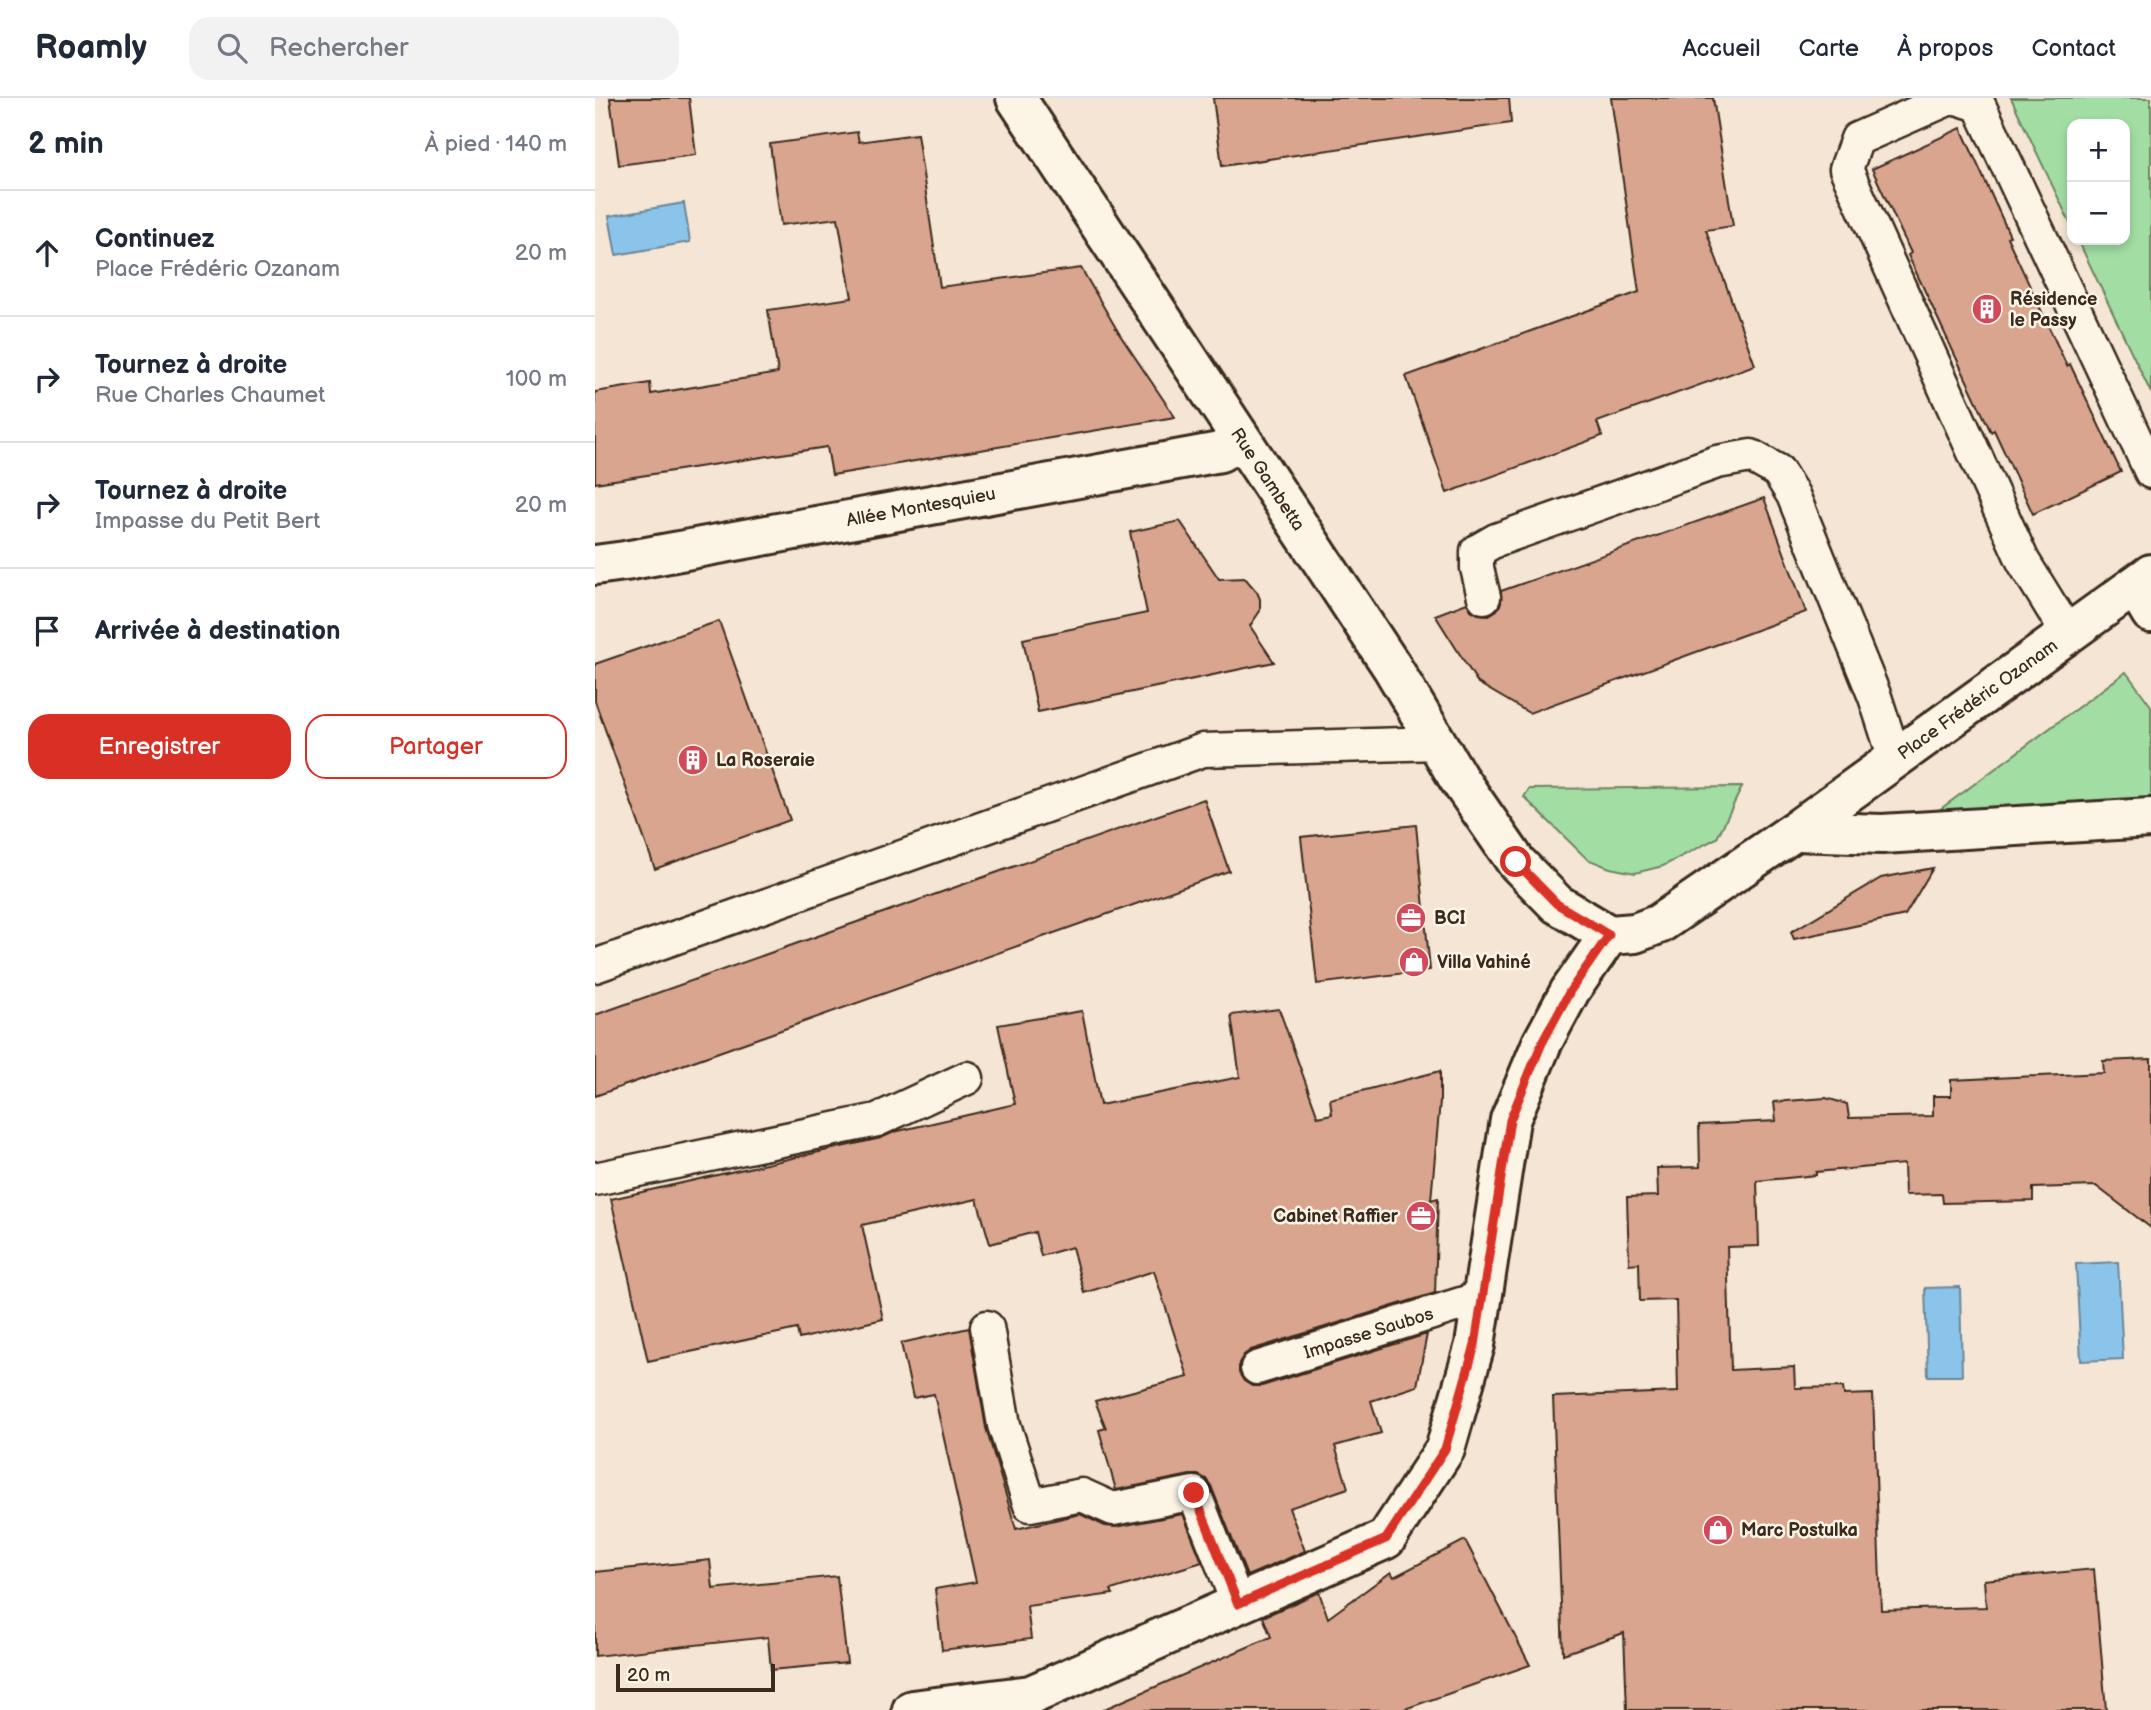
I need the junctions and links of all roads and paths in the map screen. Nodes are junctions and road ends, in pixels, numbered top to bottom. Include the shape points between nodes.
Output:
1 (1016, 98) edge
2 (1950, 98) edge
3 (1957, 98) edge
4 (1241, 439) junction
5 (2151, 472) edge
6 (595, 565) edge
7 (2145, 591) edge
8 (1484, 597) dead end
9 (2068, 634) junction
10 (1439, 743) junction
11 (1895, 759) junction
12 (2151, 818) edge
13 (1795, 831) junction
14 (1609, 935) junction
15 (595, 965) edge
16 (967, 1078) dead end
17 (595, 1179) edge
18 (1480, 1298) junction
19 (987, 1327) dead end
20 (1257, 1368) dead end
21 (1238, 1604) junction
22 (1034, 1703) edge
23 (912, 1710) edge

1 - 4 street, Rue Gambetta
2 - 9 lane via 1857,139 1846,169 2022,561
3 - 5 lane via 1979,105
4 - 6 street, Allée Montesquieu via 1220,452
4 - 10 street, Rue Gambetta
7 - 9 street, Place Frédéric Ozanam
8 - 11 lane via 1478,551 1496,540 1717,462 1751,456 1778,471 1793,495 1875,697
9 - 11 street, Place Frédéric Ozanam
10 - 14 street, Rue Gambetta via 1516,862 1557,904
10 - 15 lane via 1203,750
11 - 13 street, Place Frédéric Ozanam
12 - 13 street via 1882,834
13 - 14 street, Place Frédéric Ozanam via 1659,924 1635,933
14 - 18 street via 1570,991 1542,1043 1510,1120
16 - 17 lane via 877,1120
18 - 20 lane, Impasse Saubos
18 - 21 street via 1475,1345 1445,1449 1386,1539
19 - 21 lane via 1004,1425 1030,1505 1082,1495 1113,1509 1194,1493
21 - 22 street
22 - 23 street

